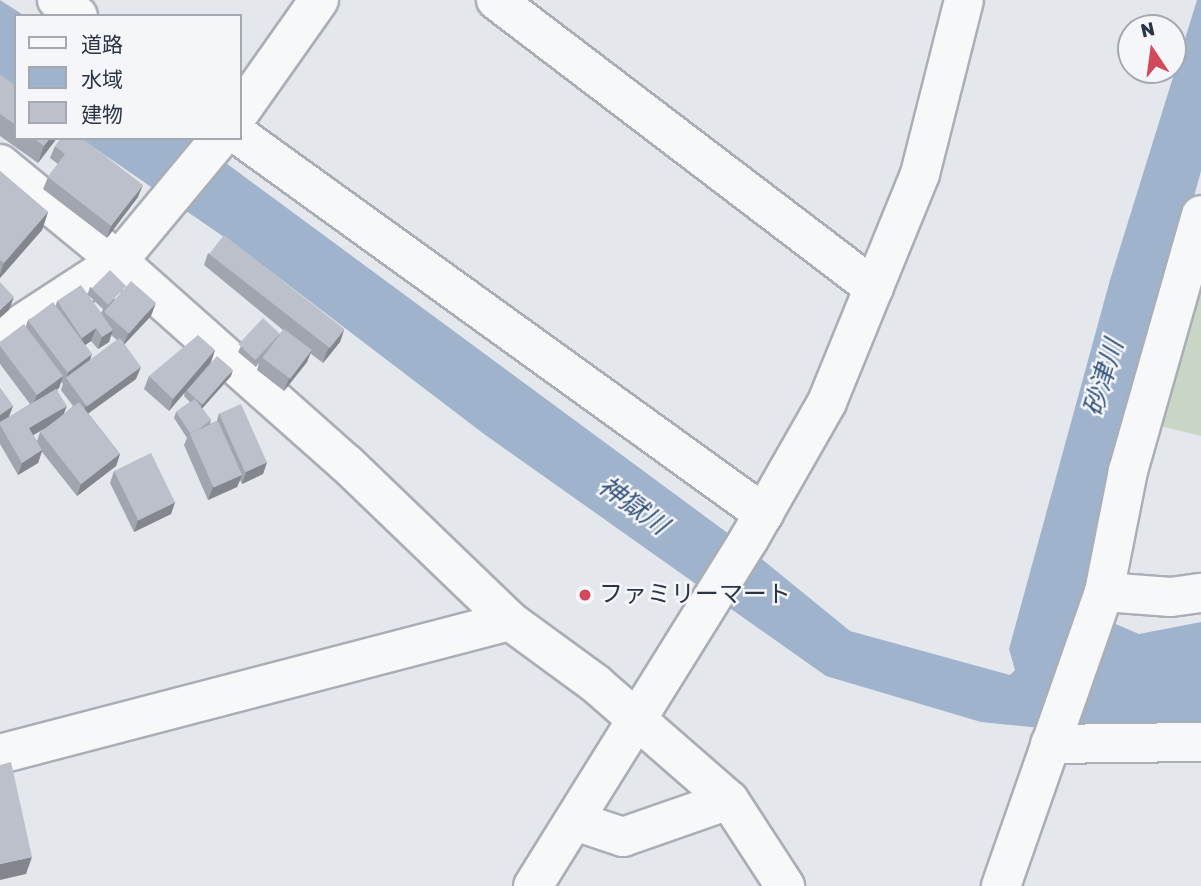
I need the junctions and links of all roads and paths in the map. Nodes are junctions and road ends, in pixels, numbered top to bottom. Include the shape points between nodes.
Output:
1 (57, 0) edge
2 (319, 0) edge
3 (496, 0) edge
4 (964, 0) edge
5 (75, 14) edge
6 (242, 109) edge
7 (242, 138) edge
8 (218, 140) edge
9 (0, 164) edge
10 (1201, 215) edge
11 (118, 261) junction
12 (874, 288) junction
13 (0, 338) edge
14 (757, 527) junction
15 (1104, 592) junction
16 (1201, 593) edge
17 (510, 621) junction
18 (637, 718) junction
19 (1201, 742) edge
20 (1051, 744) junction
21 (0, 754) edge
22 (729, 800) junction
23 (575, 821) junction
24 (533, 886) edge
25 (785, 886) edge
26 (1001, 886) edge

1 - 5 street
2 - 6 street
3 - 12 street
4 - 12 street via 920,174
7 - 14 street
8 - 11 street
9 - 11 street
10 - 15 street via 1128,471
11 - 13 street
11 - 17 street via 347,464
12 - 14 street via 827,402
14 - 18 street
15 - 16 street via 1171,597
15 - 20 street
17 - 18 street
17 - 21 street
18 - 22 street
18 - 23 street
19 - 20 street
20 - 26 street
22 - 23 street via 623,837
22 - 25 street
23 - 24 street

